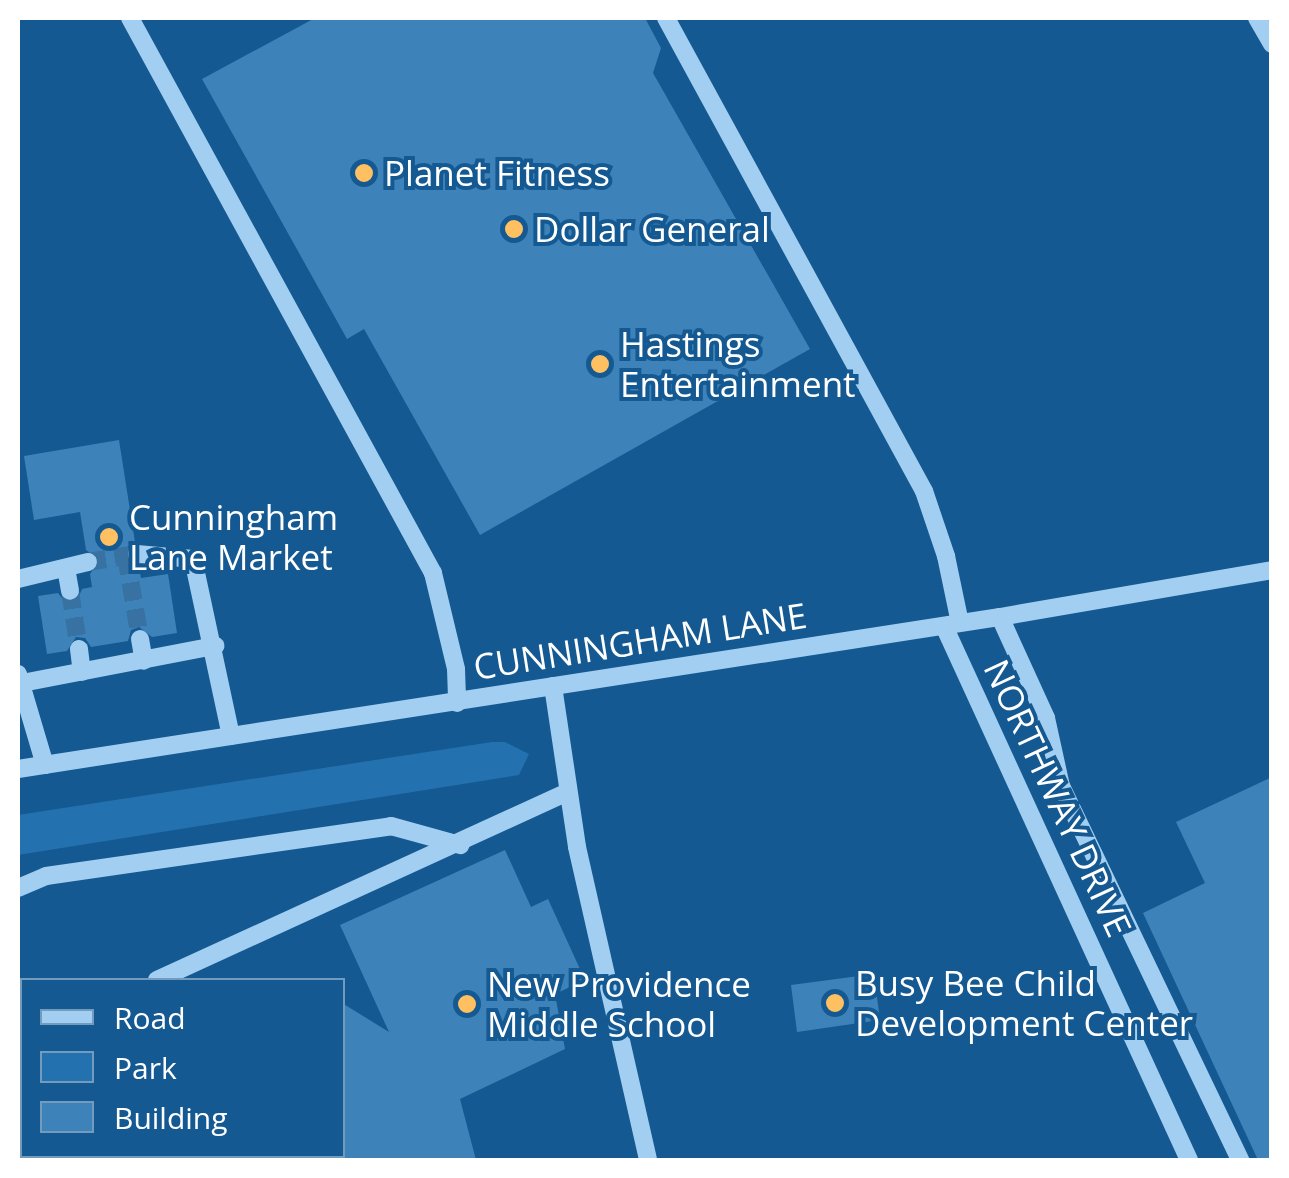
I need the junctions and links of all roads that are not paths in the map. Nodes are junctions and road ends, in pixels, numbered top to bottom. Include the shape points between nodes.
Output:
1 (130, 18) edge
2 (666, 18) edge
3 (1257, 18) edge
4 (1272, 44) edge
5 (137, 554) tunnel mouth
6 (88, 562) tunnel mouth
7 (66, 568) junction
8 (1272, 570) edge
9 (18, 580) edge
10 (70, 591) tunnel mouth
11 (1000, 618) junction
12 (952, 624) junction
13 (140, 639) tunnel mouth
14 (215, 646) junction
15 (79, 648) tunnel mouth
16 (144, 661) junction
17 (82, 672) junction
18 (20, 678) edge
19 (553, 686) junction
20 (457, 703) junction
21 (231, 736) junction
22 (45, 765) junction
23 (18, 769) edge
24 (568, 792) junction
25 (460, 845) junction
26 (18, 888) edge
27 (162, 978) edge
28 (648, 1160) edge
29 (1189, 1160) edge
30 (1240, 1160) edge

1 - 20 street via 433,573 456,668
2 - 12 street, NORTHWAY DRIVE via 924,490 946,556
3 - 4 street
5 - 14 street via 193,559
6 - 7 street
7 - 9 street
7 - 10 street
8 - 11 street, CUNNINGHAM LANE
11 - 12 street, CUNNINGHAM LANE
11 - 30 street via 1046,718 1061,786
12 - 19 street, CUNNINGHAM LANE
12 - 29 street, NORTHWAY DRIVE
13 - 16 street
14 - 16 street
14 - 21 street
15 - 17 street
16 - 17 street
17 - 18 street
18 - 22 street
19 - 20 street, CUNNINGHAM LANE
19 - 24 street
20 - 21 street, CUNNINGHAM LANE
21 - 22 street, CUNNINGHAM LANE
22 - 23 street, CUNNINGHAM LANE
24 - 25 street
24 - 28 street
25 - 26 street via 391,826 46,876
25 - 27 street

